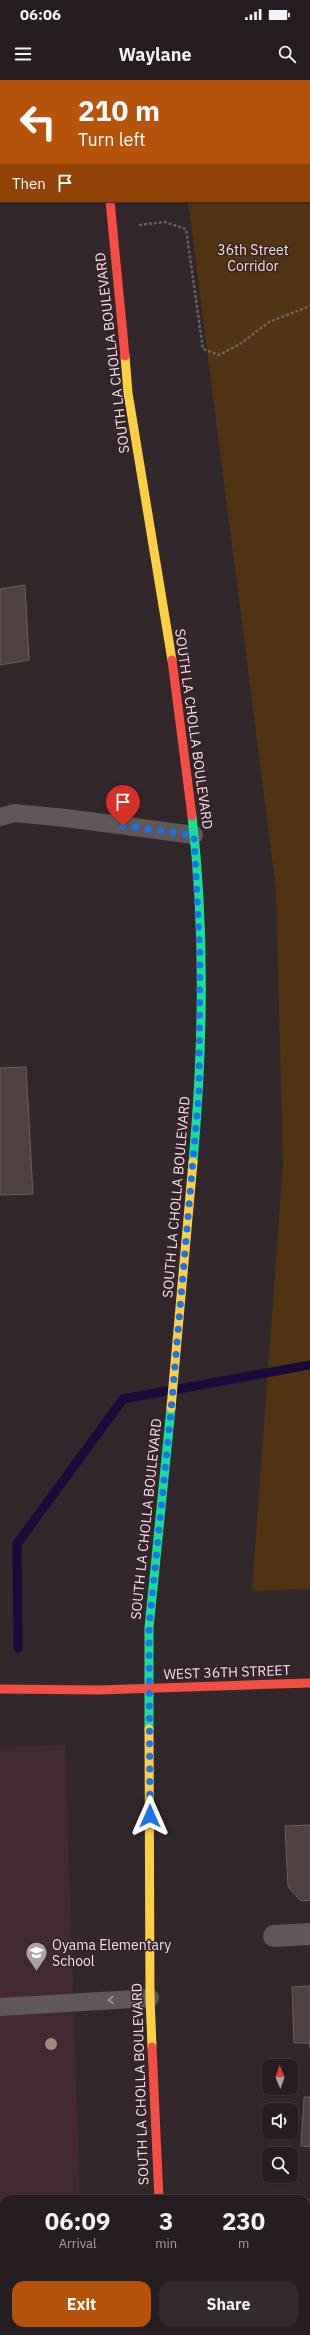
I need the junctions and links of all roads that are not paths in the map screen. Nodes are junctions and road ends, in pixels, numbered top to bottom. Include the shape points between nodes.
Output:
1 (110, 202) edge
2 (0, 817) edge
3 (194, 835) junction
4 (310, 1683) edge
5 (149, 1688) junction
6 (0, 1689) edge
7 (310, 1934) edge
8 (274, 1936) dead end
9 (150, 1998) junction
10 (0, 2007) edge
11 (159, 2195) edge

1 - 3 main road, SOUTH LA CHOLLA BOULEVARD via 128,393 177,692
2 - 3 lane via 14,813 28,814
3 - 5 main road, SOUTH LA CHOLLA BOULEVARD via 200,956 199,1092 149,1628
4 - 5 main road, WEST 36TH STREET
5 - 6 main road, WEST 36TH STREET
5 - 9 main road, SOUTH LA CHOLLA BOULEVARD
7 - 8 street
9 -> 10 lane
9 - 11 main road, SOUTH LA CHOLLA BOULEVARD

